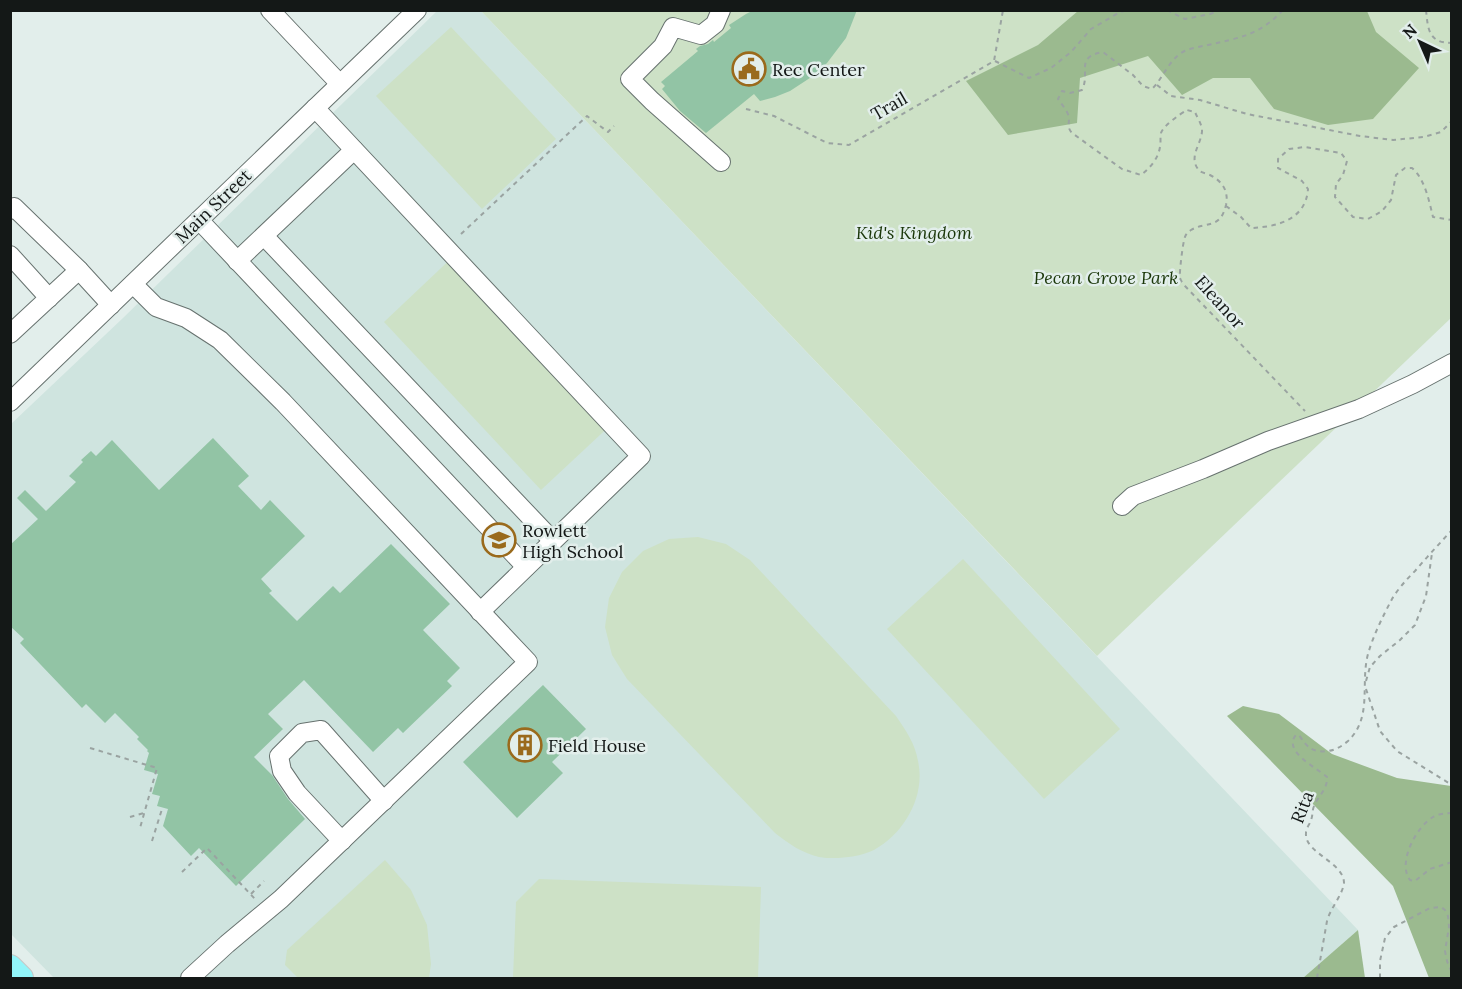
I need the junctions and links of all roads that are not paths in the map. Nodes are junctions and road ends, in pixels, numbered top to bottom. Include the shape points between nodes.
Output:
1 (270, 10) edge
2 (417, 10) edge
3 (721, 10) edge
4 (340, 84) junction
5 (315, 108) junction
6 (354, 150) junction
7 (721, 162) dead end
8 (10, 210) edge
9 (199, 220) junction
10 (264, 236) junction
11 (10, 255) edge
12 (237, 261) junction
13 (79, 270) junction
14 (133, 284) junction
15 (49, 298) junction
16 (111, 305) junction
17 (14, 325) edge
18 (1452, 363) edge
19 (10, 402) edge
20 (1122, 506) dead end
21 (553, 541) junction
22 (526, 567) junction
23 (480, 612) junction
24 (384, 801) junction
25 (342, 841) junction
26 (10, 967) edge
27 (21, 978) edge
28 (190, 978) edge

1 - 4 street
2 - 4 street, Main Street
3 - 7 street via 715,24 700,35 673,27 663,46 630,79
4 - 5 street, Main Street
5 - 6 street
5 - 9 street, Main Street
6 - 10 street
6 - 21 street via 641,456
8 - 13 street via 14,207
9 - 12 street
9 - 14 street, Main Street
10 - 12 street
10 - 21 street
11 - 15 street
12 - 22 street
13 - 15 street
13 - 16 street
14 - 16 street, Main Street
14 - 23 street via 156,306 186,318 220,340
15 - 17 street
16 - 19 street, Main Street
18 - 20 street via 1370,404 1133,496
21 - 22 street
22 - 23 street
23 - 24 street via 528,662
24 - 25 street
24 - 25 street via 321,730 302,733 279,756 282,771
25 - 28 street
26 - 27 main road

